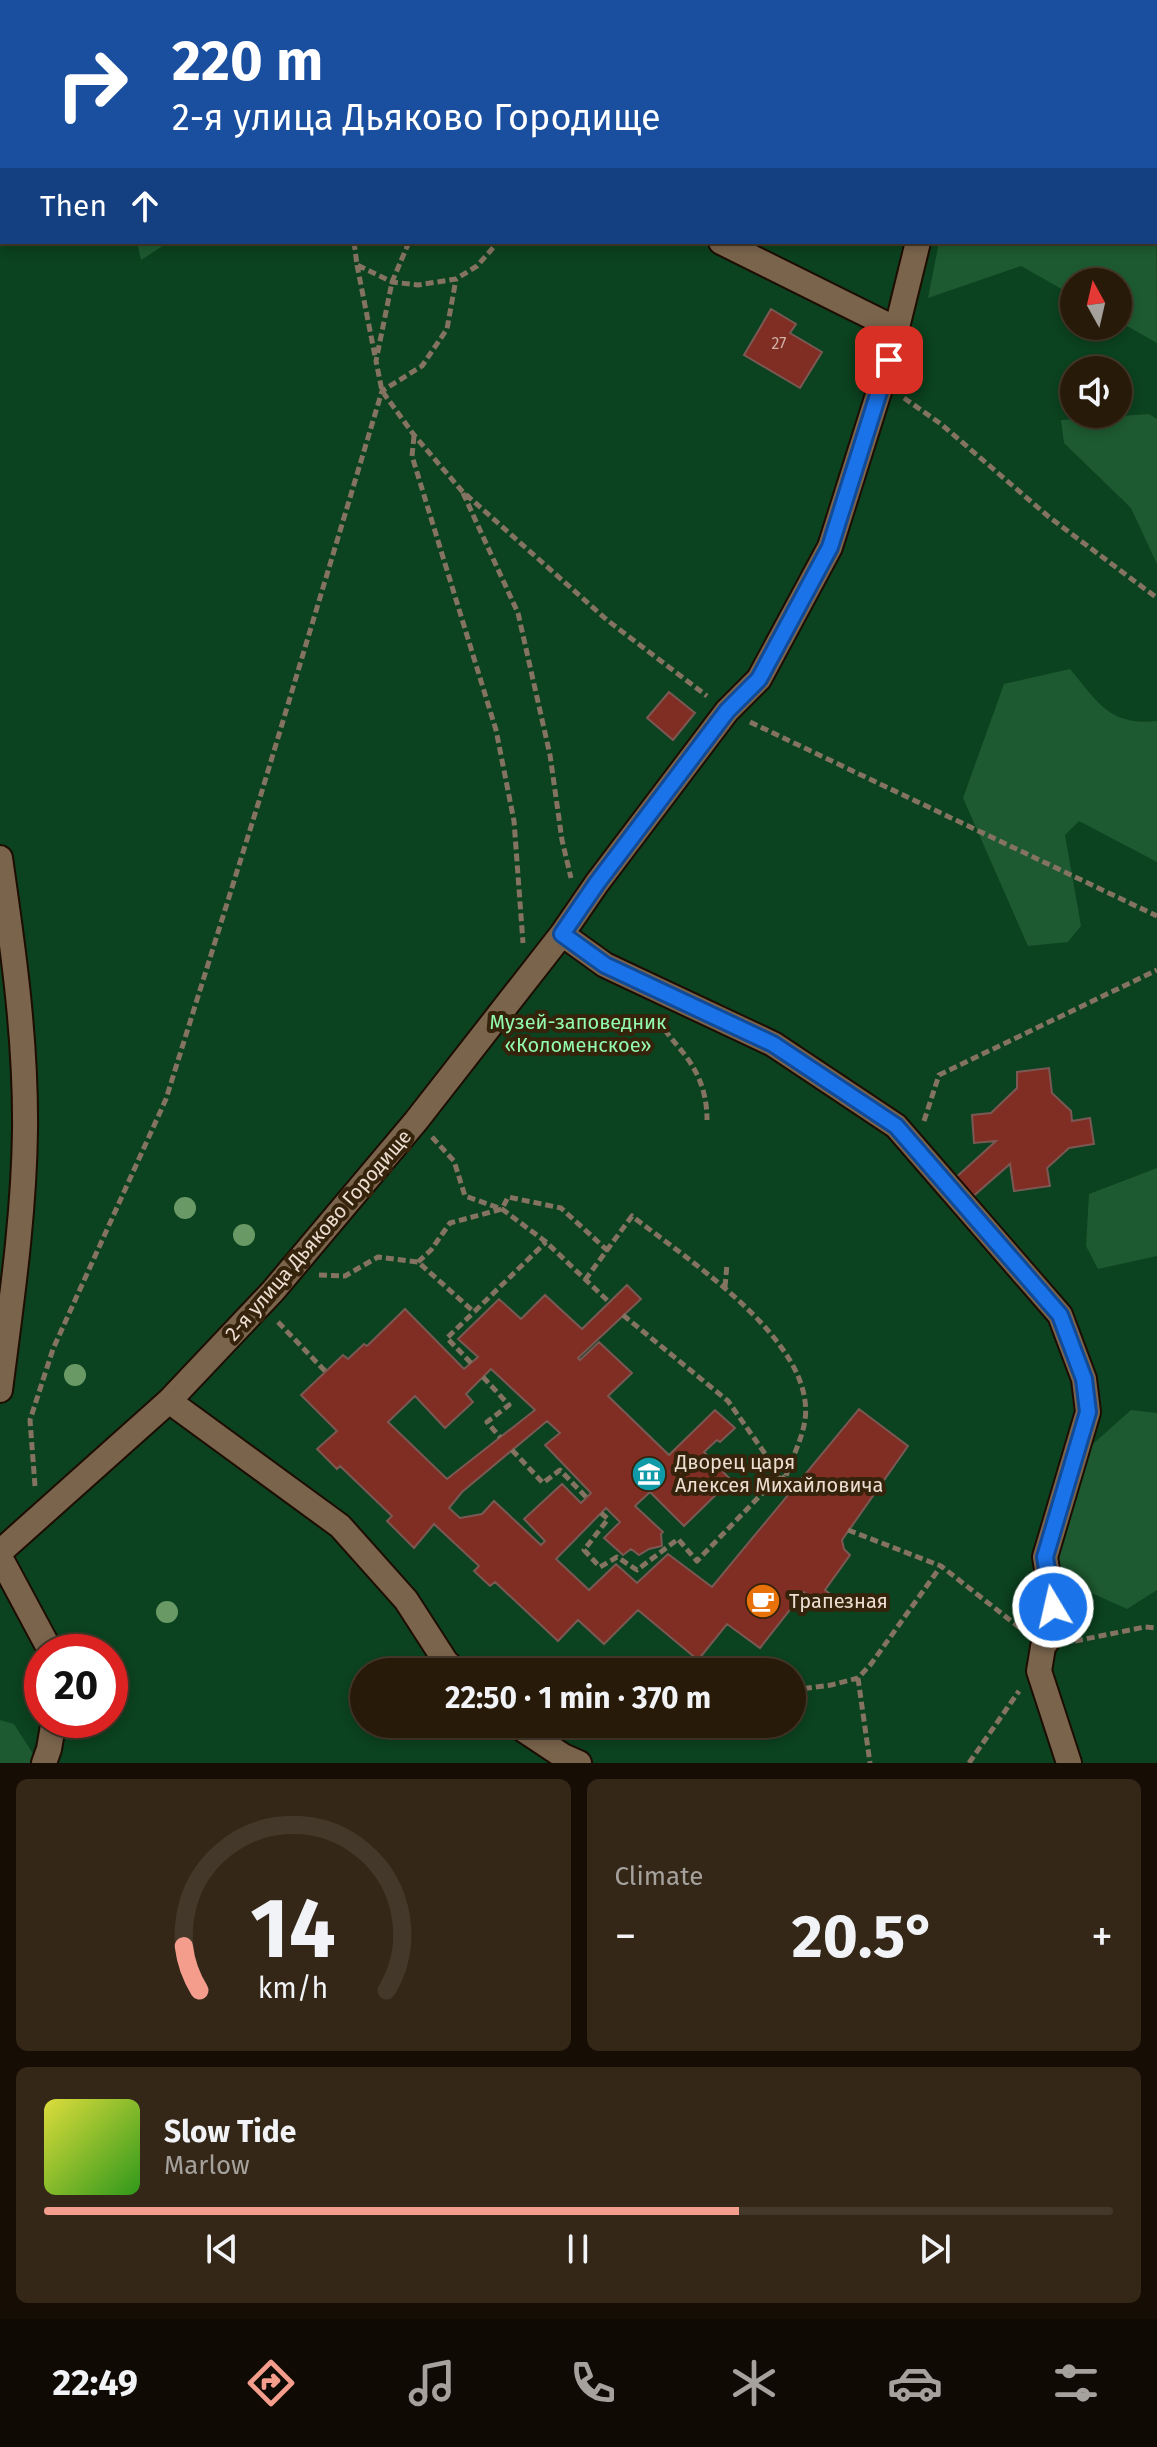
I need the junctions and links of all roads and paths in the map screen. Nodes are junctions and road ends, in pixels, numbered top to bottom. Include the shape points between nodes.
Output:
1 (354, 244) edge
2 (408, 244) edge
3 (496, 244) edge
4 (725, 244) edge
5 (917, 244) edge
6 (357, 265) junction
7 (456, 279) junction
8 (392, 282) junction
9 (896, 329) junction
10 (376, 361) junction
11 (882, 383) junction
12 (382, 391) junction
13 (414, 435) junction
14 (462, 491) junction
15 (1157, 598) edge
16 (727, 711) junction
17 (0, 858) edge
18 (579, 910) junction
19 (1157, 916) edge
20 (562, 934) junction
21 (1157, 970) edge
22 (526, 978) junction
23 (661, 992) junction
24 (707, 1120) dead end
25 (416, 1121) junction
26 (915, 1148) junction
27 (502, 1209) junction
28 (546, 1242) junction
29 (608, 1251) junction
30 (418, 1262) junction
31 (727, 1264) dead end
32 (585, 1280) junction
33 (725, 1288) junction
34 (267, 1297) junction
35 (609, 1302) dead end
36 (474, 1312) junction
37 (623, 1315) dead end
38 (471, 1363) dead end
39 (326, 1372) dead end
40 (483, 1377) dead end
41 (0, 1390) edge
42 (169, 1401) junction
43 (500, 1437) dead end
44 (512, 1450) dead end
45 (783, 1477) junction
46 (795, 1487) dead end
47 (587, 1498) dead end
48 (601, 1513) dead end
49 (37, 1519) junction
50 (848, 1530) dead end
51 (0, 1554) edge
52 (941, 1566) junction
53 (1157, 1628) edge
54 (42, 1634) edge
55 (443, 1658) edge
56 (1041, 1659) junction
57 (858, 1678) junction
58 (806, 1688) edge
59 (51, 1738) edge
60 (536, 1738) edge
61 (44, 1763) edge
62 (579, 1763) edge
63 (870, 1763) edge
64 (969, 1763) edge
65 (1069, 1763) edge

1 - 6 path
2 - 8 path
3 - 7 path
4 - 9 lane
5 - 9 lane, 2-я улица Дьяково Городище
6 - 8 path
6 - 10 path
7 - 8 path via 418,285
7 - 12 path via 447,329 422,366
8 - 10 path
9 - 11 lane, 2-я улица Дьяково Городище
10 - 12 path
11 - 15 path via 941,424 1049,517
11 - 16 lane, 2-я улица Дьяково Городище via 830,547 759,679
12 - 13 path
12 - 49 path via 166,1099 53,1349 30,1420
13 - 14 path
13 - 22 path via 412,456 496,730 514,821
14 - 16 path via 607,620
14 - 18 path via 518,613
16 - 18 lane, 2-я улица Дьяково Городище
16 - 19 path
17 - 41 lane via 16,963 25,1131
18 - 20 lane, 2-я улица Дьяково Городище
20 - 22 lane, 2-я улица Дьяково Городище
20 - 23 lane via 605,965
21 - 26 path via 939,1075
22 - 25 lane, 2-я улица Дьяково Городище
23 - 24 path via 661,1024 701,1081
23 - 26 lane via 773,1044 896,1126
25 - 27 path via 454,1161 465,1196
25 - 34 lane, 2-я улица Дьяково Городище
26 - 56 lane via 1060,1315 1084,1379 1088,1412 1045,1557 1052,1634
27 - 28 path
27 - 29 path via 508,1197 561,1208
27 - 30 path via 450,1223
28 - 32 path
28 - 36 path
29 - 32 path
29 - 33 path via 632,1216
30 - 34 path via 378,1257 345,1276 307,1274
30 - 36 path
31 - 33 path
32 - 35 path
33 - 45 path via 777,1341 802,1381 805,1420
34 - 39 path
34 - 42 lane, 2-я улица Дьяково Городище
36 - 38 path via 447,1338
37 - 45 path via 728,1401
40 - 43 path via 509,1405 487,1422
42 - 49 lane, 2-я улица Дьяково Городище
42 - 55 lane via 340,1526 406,1600
44 - 47 path via 543,1483 560,1470
45 - 46 path
45 - 48 path via 697,1561 678,1539 637,1570 617,1557 600,1567 584,1550 608,1519
49 - 51 lane, 2-я улица Дьяково Городище
50 - 52 path
51 - 54 lane
52 - 56 path
52 - 57 path
53 - 56 path via 1145,1627
56 - 64 path
56 - 65 lane
57 - 58 path
57 - 63 path
59 - 61 lane
60 - 62 lane

